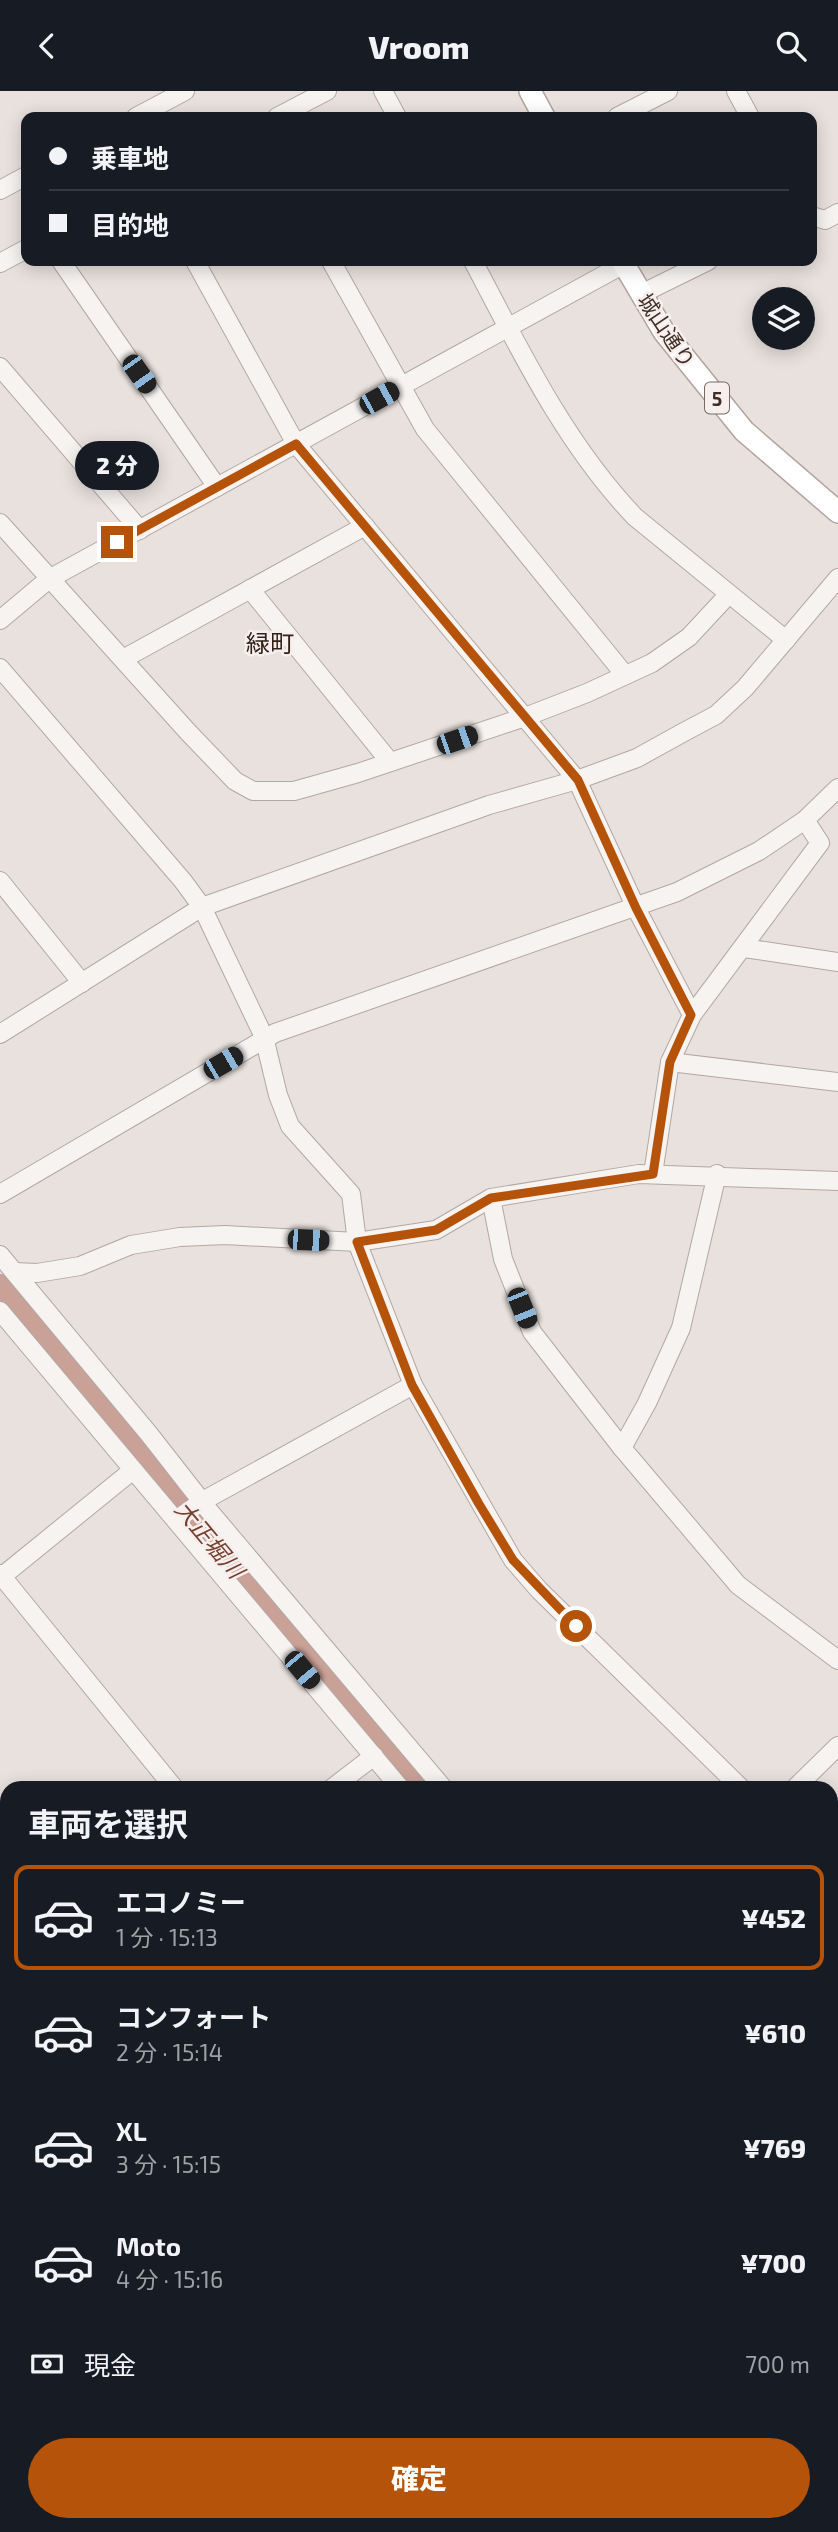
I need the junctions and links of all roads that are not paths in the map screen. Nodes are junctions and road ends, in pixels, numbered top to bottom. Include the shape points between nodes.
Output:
1 (185, 91) edge
2 (327, 91) edge
3 (383, 91) edge
4 (530, 91) edge
5 (668, 91) edge
6 (736, 91) edge
7 (145, 112) edge
8 (287, 112) edge
9 (394, 112) edge
10 (541, 112) edge
11 (627, 112) edge
12 (747, 112) edge
13 (21, 179) edge
14 (0, 190) edge
15 (838, 213) edge
16 (817, 217) edge
17 (21, 252) edge
18 (0, 263) edge
19 (64, 266) edge
20 (198, 266) edge
21 (334, 266) edge
22 (476, 266) edge
23 (618, 266) edge
24 (625, 266) edge
25 (698, 266) edge
26 (641, 294) junction
27 (508, 327) junction
28 (0, 367) edge
29 (400, 387) junction
30 (296, 444) junction
31 (217, 487) junction
32 (838, 512) edge
33 (0, 523) edge
34 (365, 526) junction
35 (140, 530) junction
36 (838, 578) edge
37 (49, 579) junction
38 (250, 589) junction
39 (728, 596) junction
40 (0, 620) edge
41 (786, 640) junction
42 (123, 659) junction
43 (0, 668) edge
44 (625, 675) junction
45 (525, 717) junction
46 (390, 762) junction
47 (578, 780) junction
48 (838, 788) edge
49 (805, 820) junction
50 (0, 881) edge
51 (202, 907) junction
52 (636, 908) junction
53 (744, 948) junction
54 (838, 962) edge
55 (82, 983) junction
56 (691, 1015) junction
57 (0, 1034) edge
58 (264, 1039) junction
59 (670, 1062) junction
60 (838, 1082) edge
61 (653, 1174) junction
62 (717, 1174) junction
63 (838, 1181) edge
64 (0, 1194) edge
65 (491, 1198) junction
66 (357, 1242) junction
67 (0, 1255) edge
68 (15, 1272) junction
69 (0, 1311) edge
70 (412, 1385) junction
71 (622, 1448) junction
72 (133, 1469) junction
73 (200, 1503) junction
74 (178, 1519) junction
75 (1, 1577) edge
76 (838, 1660) edge
77 (838, 1746) edge
78 (374, 1756) junction
79 (168, 1781) edge
80 (341, 1781) edge
81 (394, 1781) edge
82 (437, 1781) edge
83 (734, 1781) edge
84 (801, 1781) edge

1 - 7 street
2 - 8 street
3 - 9 street
4 - 10 main road
5 - 11 street
6 - 12 street
13 - 14 street
15 - 16 street
17 - 18 street
19 - 31 street
20 - 30 street
21 - 29 street
22 - 27 street
23 - 27 street
24 - 26 main road, 城山通り / 5
25 - 26 street
26 - 32 main road, 城山通り / 5 via 664,332 744,431
27 - 29 street
27 - 39 street via 583,457 635,517
28 - 35 street
29 - 30 street
29 - 44 street via 425,429
30 - 31 street
30 - 34 street
31 - 35 street
33 - 37 street
34 - 38 street
34 - 45 street
35 - 37 street
36 - 41 street
37 - 40 street
37 - 42 street
38 - 42 street
38 - 46 street
39 - 41 street
39 - 44 street via 689,637
41 - 47 street via 716,715 637,758
42 - 46 street via 235,781 253,791 294,791
43 - 51 street
44 - 45 street
45 - 46 street
45 - 47 street
47 - 51 street via 489,805
47 - 52 street
48 - 49 street
49 - 52 street via 759,851
49 - 53 street via 820,843
50 - 55 street
51 - 55 street
51 - 58 street
52 - 56 street
52 - 58 street
53 - 54 street
53 - 56 street
55 - 57 street
56 - 59 street
58 - 64 street
58 - 66 street via 290,1126 351,1193
59 - 60 street
59 - 61 street
61 - 62 street
61 - 65 street
62 - 63 street
62 - 71 street via 681,1328
65 - 66 street via 436,1230
65 - 71 street via 503,1259 531,1332
66 - 68 street via 180,1237 131,1245 80,1266
66 - 70 street
67 - 68 street
68 - 73 street
69 - 72 street
70 - 73 street
70 - 83 street via 513,1560
71 - 76 street via 738,1585
72 - 74 street
72 - 75 street
73 - 74 street
73 - 82 street
74 - 78 street
75 - 79 street
77 - 84 street
78 - 80 street
78 - 81 street

